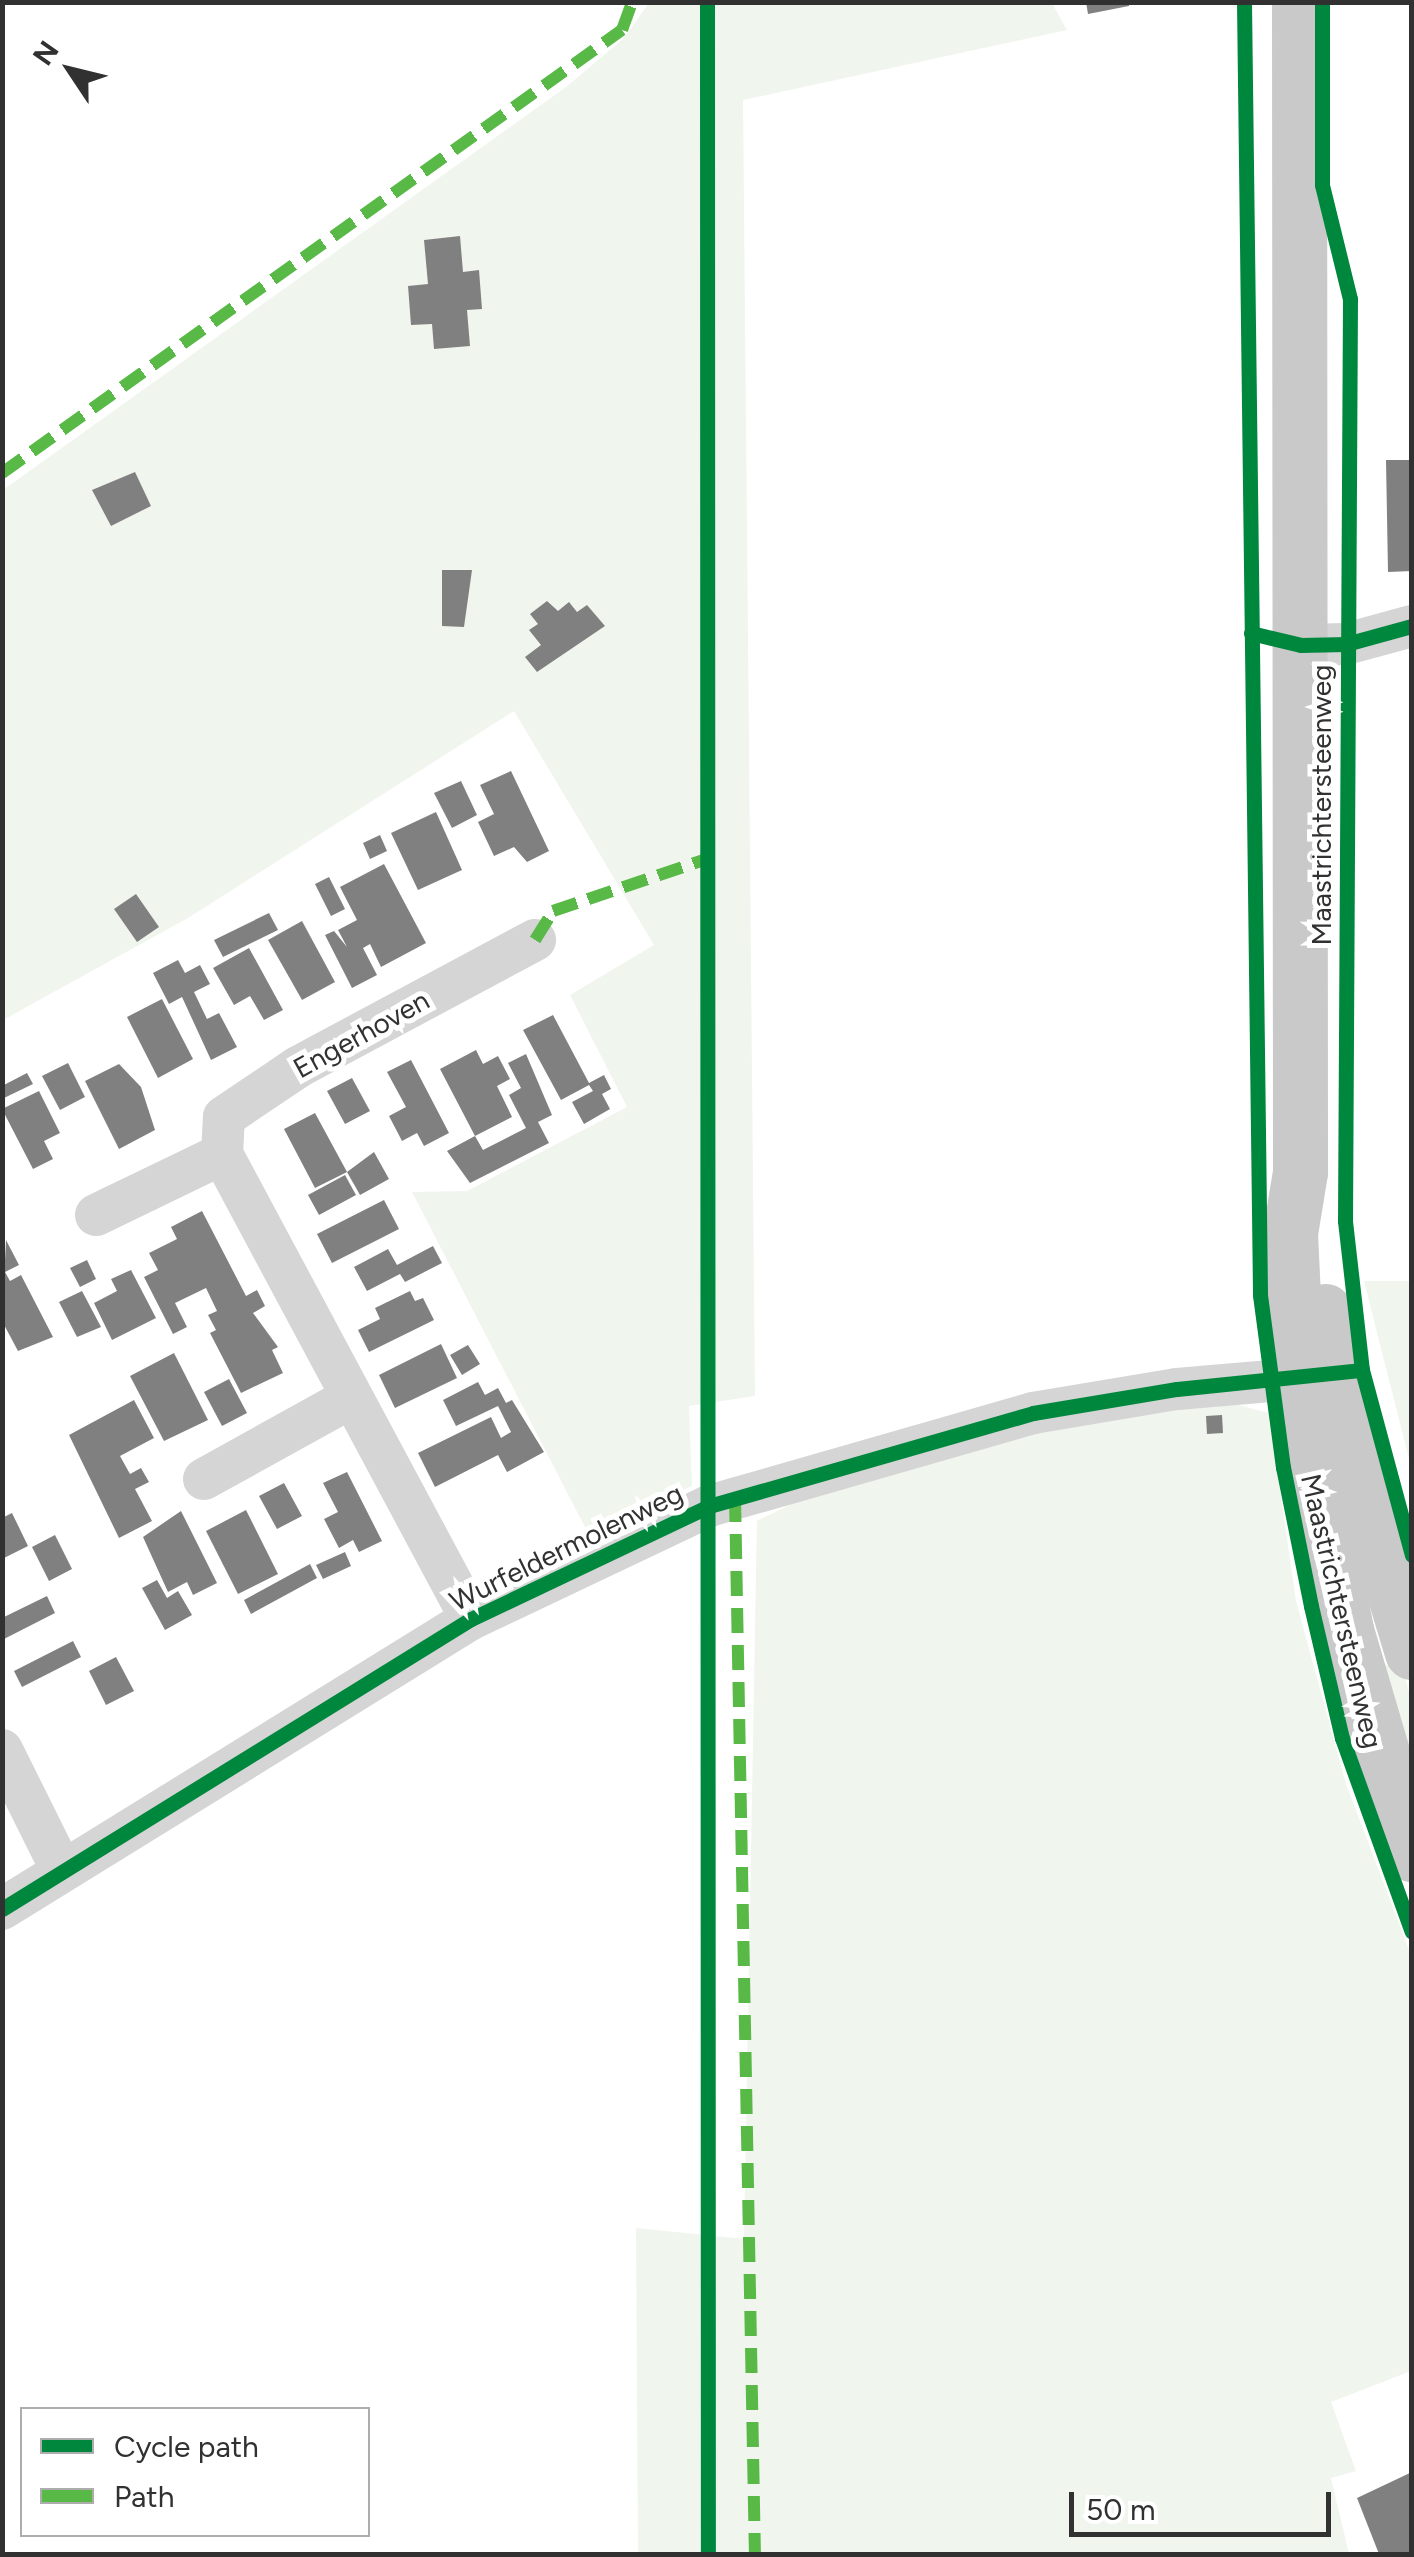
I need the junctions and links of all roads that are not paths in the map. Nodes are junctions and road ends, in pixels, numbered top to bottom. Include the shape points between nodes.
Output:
1 (1300, 2) edge
2 (1412, 626) edge
3 (1301, 645) junction
4 (535, 940) dead end
5 (222, 1154) junction
6 (96, 1215) dead end
7 (1316, 1377) junction
8 (350, 1398) junction
9 (204, 1479) dead end
10 (471, 1618) junction
11 (1346, 1630) junction
12 (1405, 1632) edge
13 (2, 1750) edge
14 (1412, 1854) edge
15 (61, 1868) junction
16 (2, 1909) edge

1 - 3 main road, Maastrichtersteenweg
2 - 3 street via 1346,644
3 - 7 main road, Maastrichtersteenweg via 1300,1172 1290,1233
4 - 5 street, Engerhoven via 298,1067 224,1117
5 - 6 street
5 - 8 street
7 - 10 street, Wurfeldermolenweg via 1177,1388 1033,1413 735,1497 594,1555
7 - 11 main road, Maastrichtersteenweg
7 - 12 main road, Maastrichtersteenweg
8 - 9 street
8 - 10 street
10 - 15 street, Wurfeldermolenweg
11 - 12 street
11 - 14 main road, Maastrichtersteenweg
13 - 15 street
15 - 16 street, Wurfeldermolenweg

